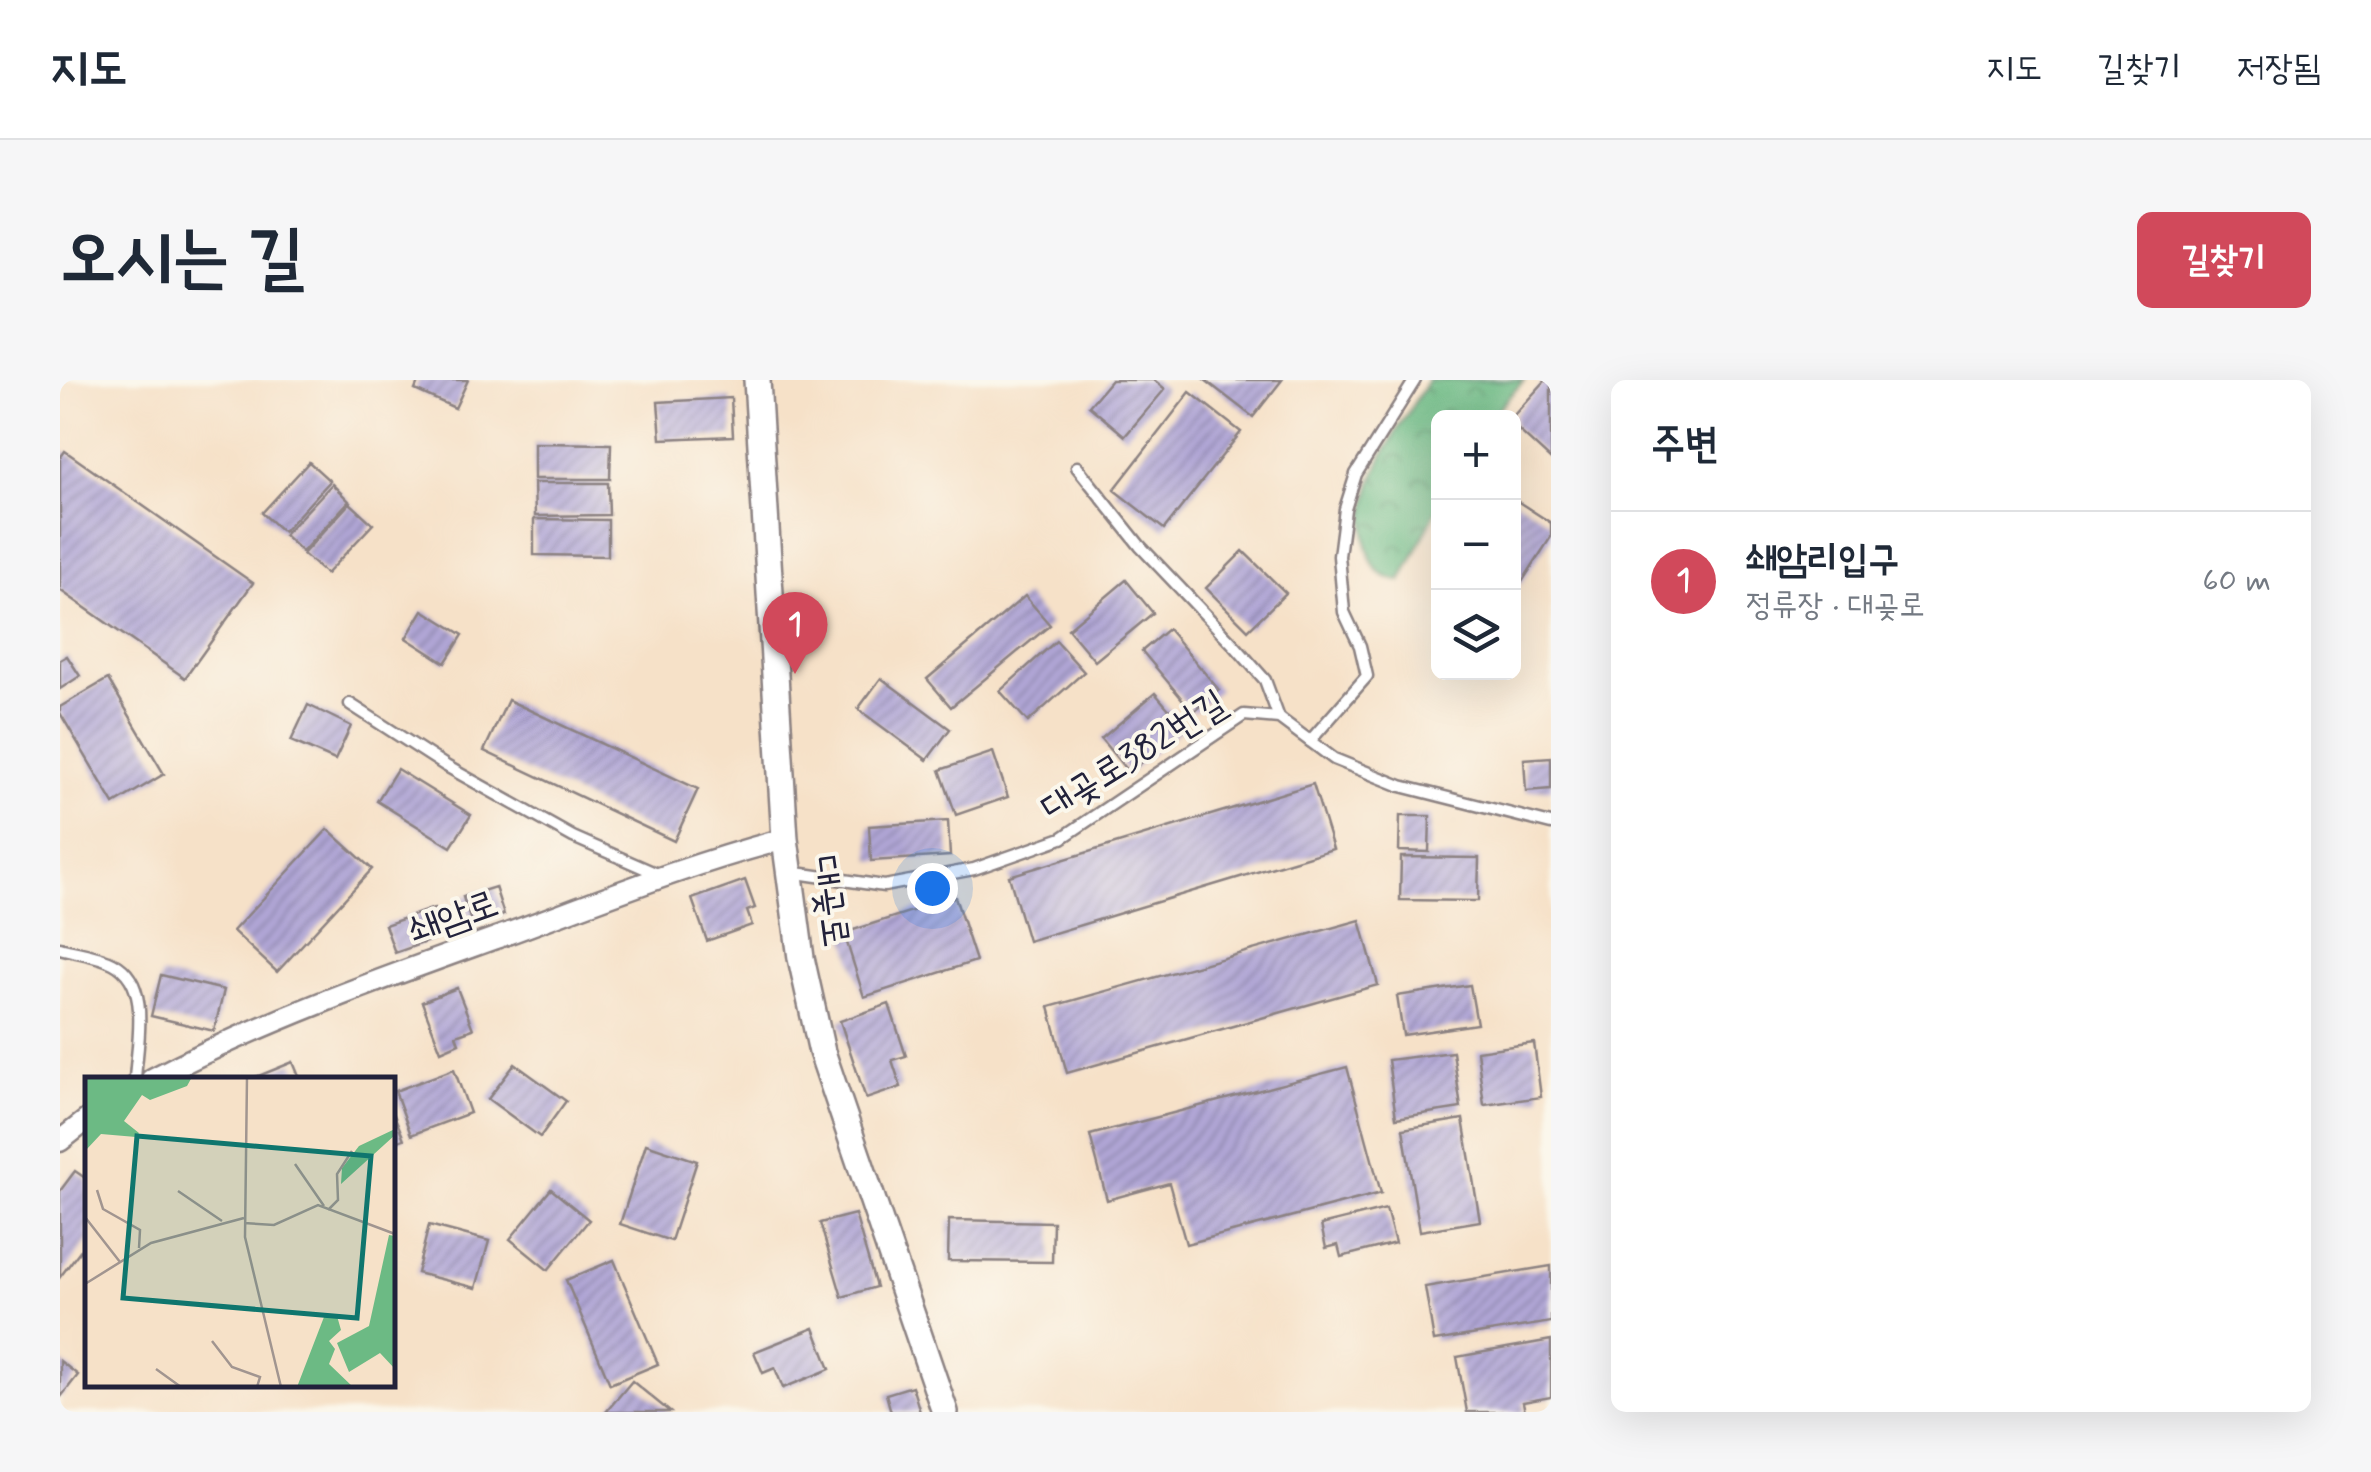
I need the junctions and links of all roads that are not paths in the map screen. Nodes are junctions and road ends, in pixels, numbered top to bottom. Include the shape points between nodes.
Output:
1 (757, 380) edge
2 (1414, 380) edge
3 (1077, 468) dead end
4 (350, 704) dead end
5 (1279, 718) junction
6 (1310, 740) junction
7 (1551, 824) edge
8 (785, 838) junction
9 (789, 872) junction
10 (664, 877) junction
11 (60, 948) edge
12 (136, 1077) edge
13 (158, 1077) edge
14 (85, 1120) edge
15 (60, 1141) edge
16 (945, 1412) edge

1 - 8 street, 대곶로
2 - 6 lane via 1356,474 1345,508 1339,556 1344,612 1367,676
3 - 5 lane via 1265,680
4 - 10 lane via 573,836
5 - 6 lane, 대곶로382번길
5 - 9 lane, 대곶로382번길 via 1244,715 1062,838 974,870 884,886
6 - 7 lane, 대곶로382번길 via 1334,759 1401,786
8 - 9 street, 대곶로
8 - 10 street, 쇄암로
9 - 16 street, 대곶로 via 822,1052
10 - 13 street, 쇄암로 via 305,1008
11 - 12 lane via 112,962 131,976 138,990
14 - 15 street

